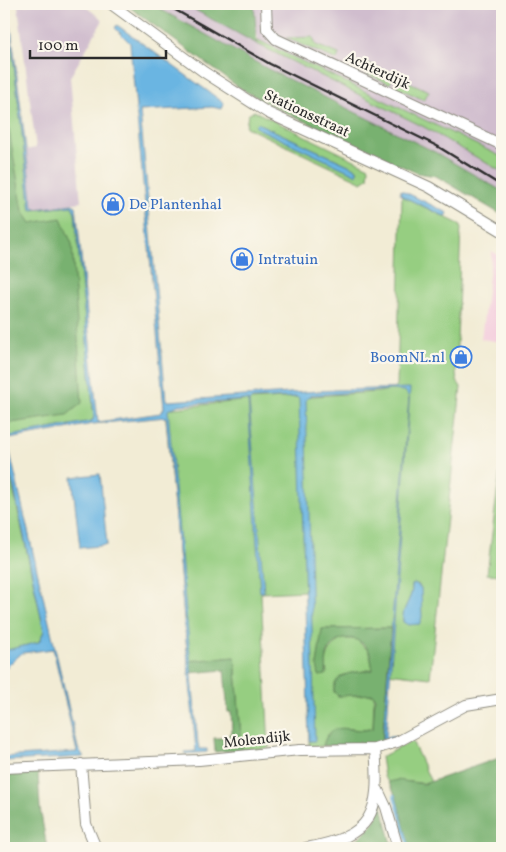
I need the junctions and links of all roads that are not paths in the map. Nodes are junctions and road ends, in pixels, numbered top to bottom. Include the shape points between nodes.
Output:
1 (111, 4) edge
2 (266, 4) edge
3 (502, 145) edge
4 (502, 231) edge
5 (502, 699) edge
6 (375, 749) junction
7 (81, 764) junction
8 (4, 768) edge
9 (378, 790) junction
10 (96, 848) edge
11 (306, 848) edge
12 (398, 848) edge

1 - 4 street, Stationsstraat via 204,72 268,113 429,187
2 - 3 street, Achterdijk via 267,29 276,39
5 - 6 street, Molendijk via 466,705 397,742
6 - 7 street, Molendijk via 300,750 199,760
6 - 9 street
7 - 8 street, Molendijk
7 - 10 street via 86,824
9 - 11 street via 372,810 356,831 344,840
9 - 12 street

